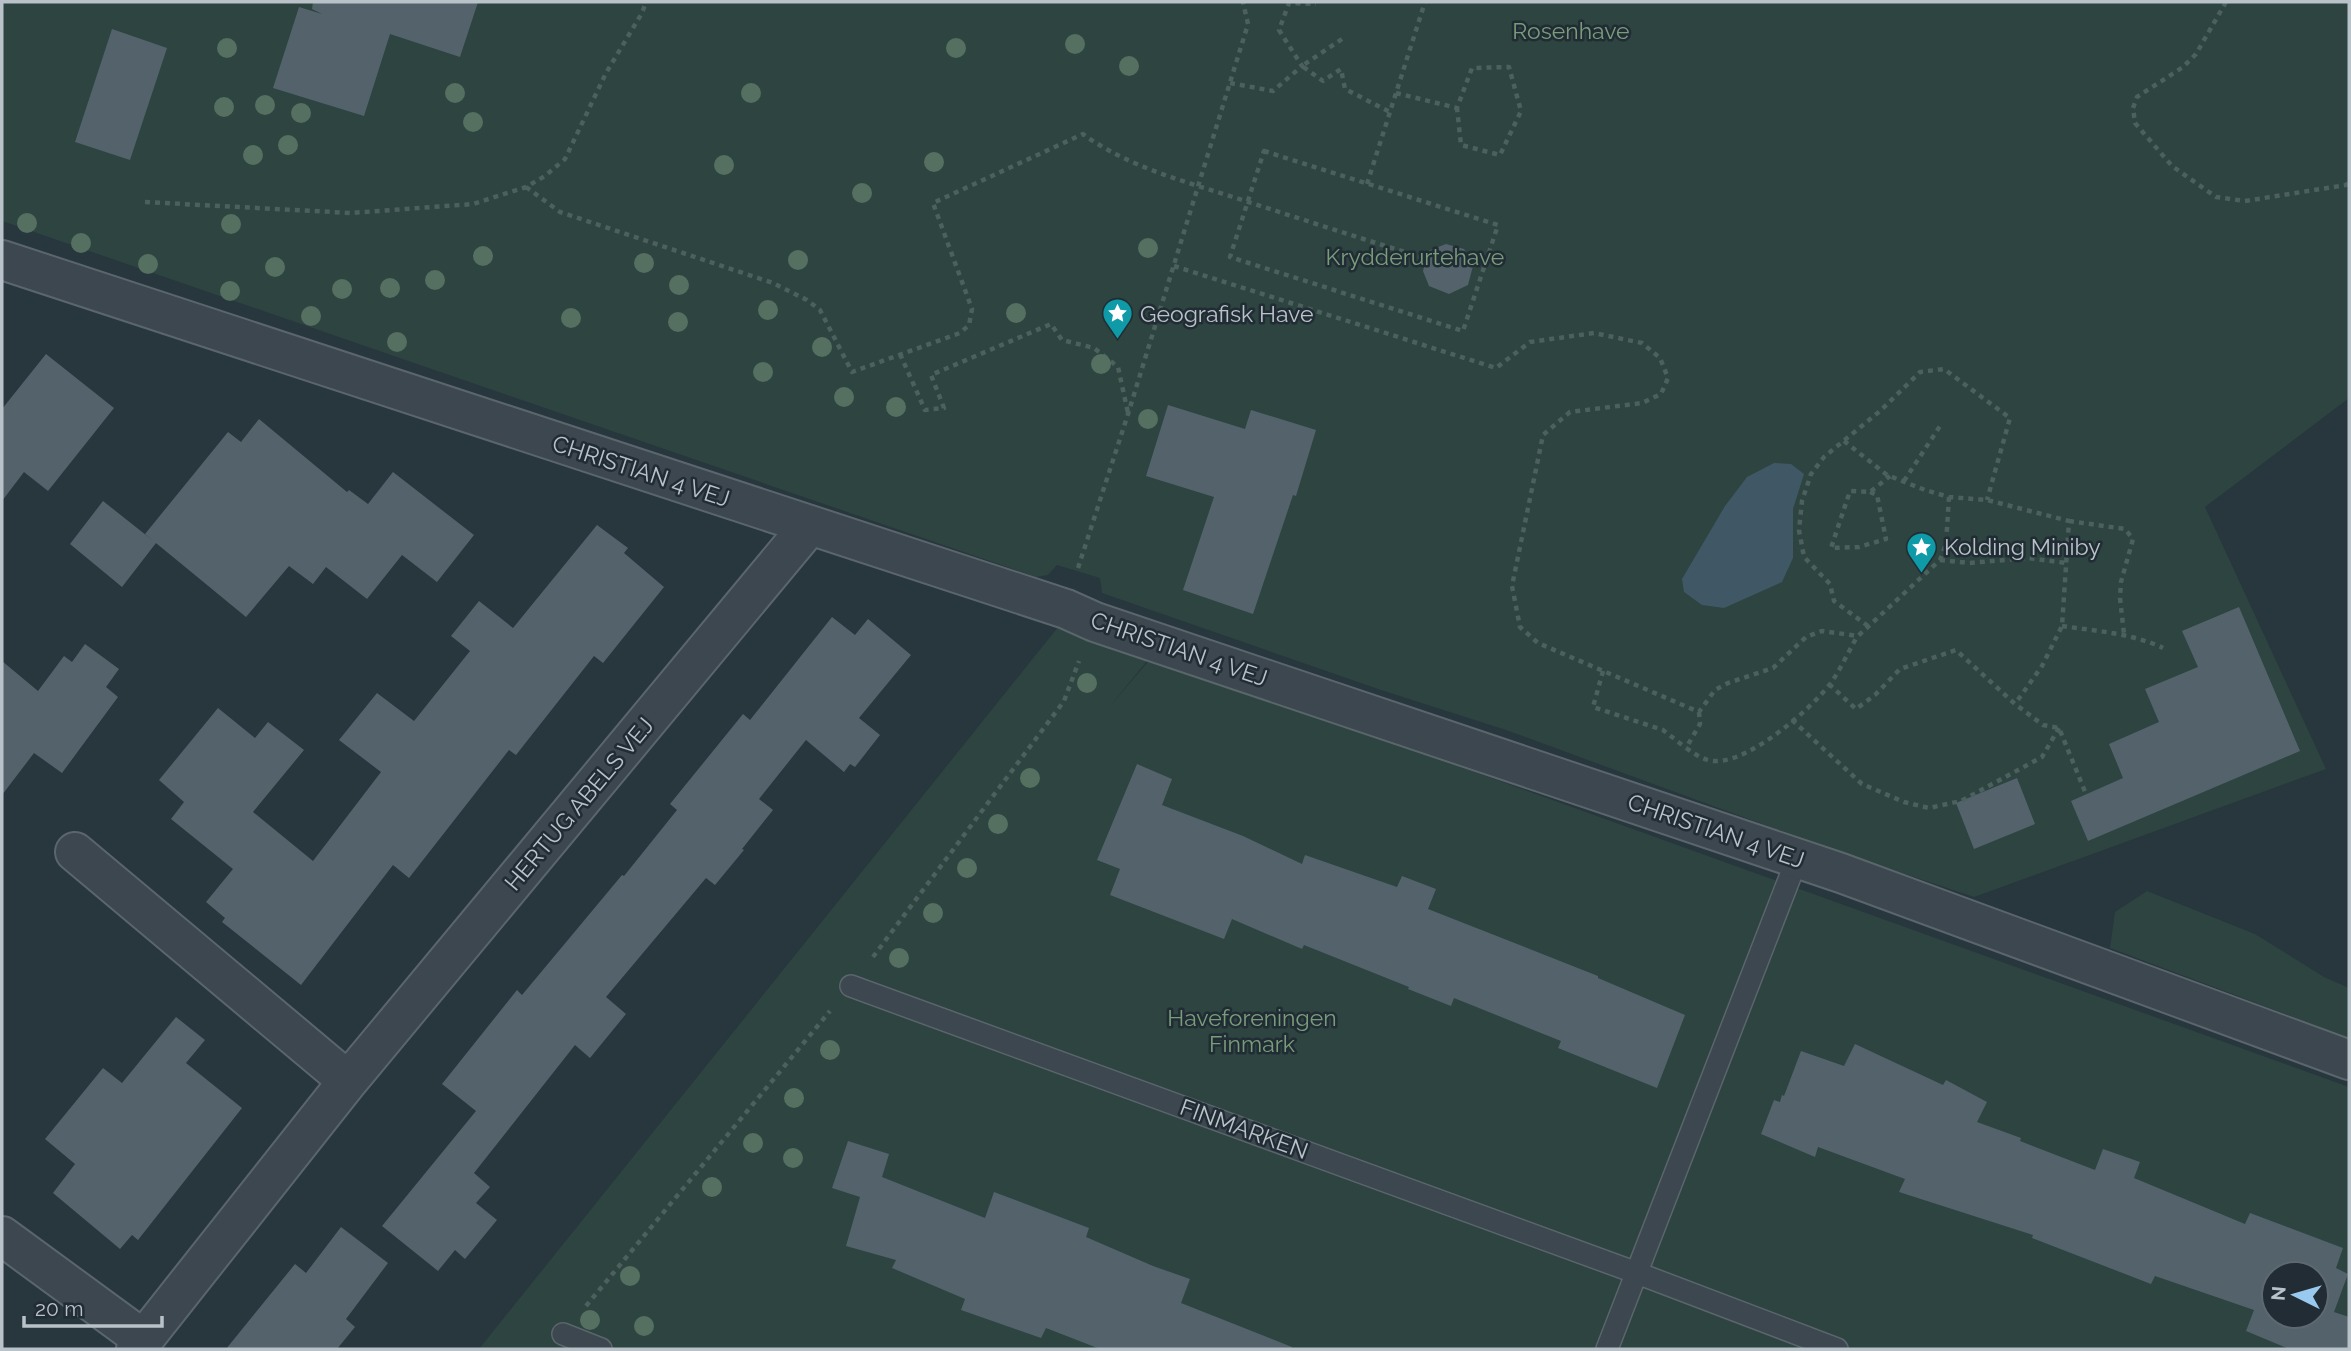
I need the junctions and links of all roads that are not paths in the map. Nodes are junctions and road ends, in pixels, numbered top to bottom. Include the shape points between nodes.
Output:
1 (6, 268) edge
2 (809, 526) junction
3 (75, 852) dead end
4 (1797, 859) junction
5 (851, 986) dead end
6 (2349, 1060) edge
7 (348, 1081) junction
8 (2, 1236) edge
9 (1637, 1272) junction
10 (563, 1334) dead end
11 (140, 1345) edge
12 (601, 1349) edge
13 (1607, 1349) edge
14 (1837, 1349) edge

1 - 2 street, CHRISTIAN 4 VEJ
2 - 4 street, CHRISTIAN 4 VEJ
2 - 7 street, HERTUG ABELS VEJ
3 - 7 street
4 - 6 street, CHRISTIAN 4 VEJ
4 - 9 lane
5 - 9 lane, FINMARKEN
7 - 11 street, HERTUG ABELS VEJ
8 - 11 street
9 - 13 lane
9 - 14 lane, FINMARKEN
10 - 12 lane

